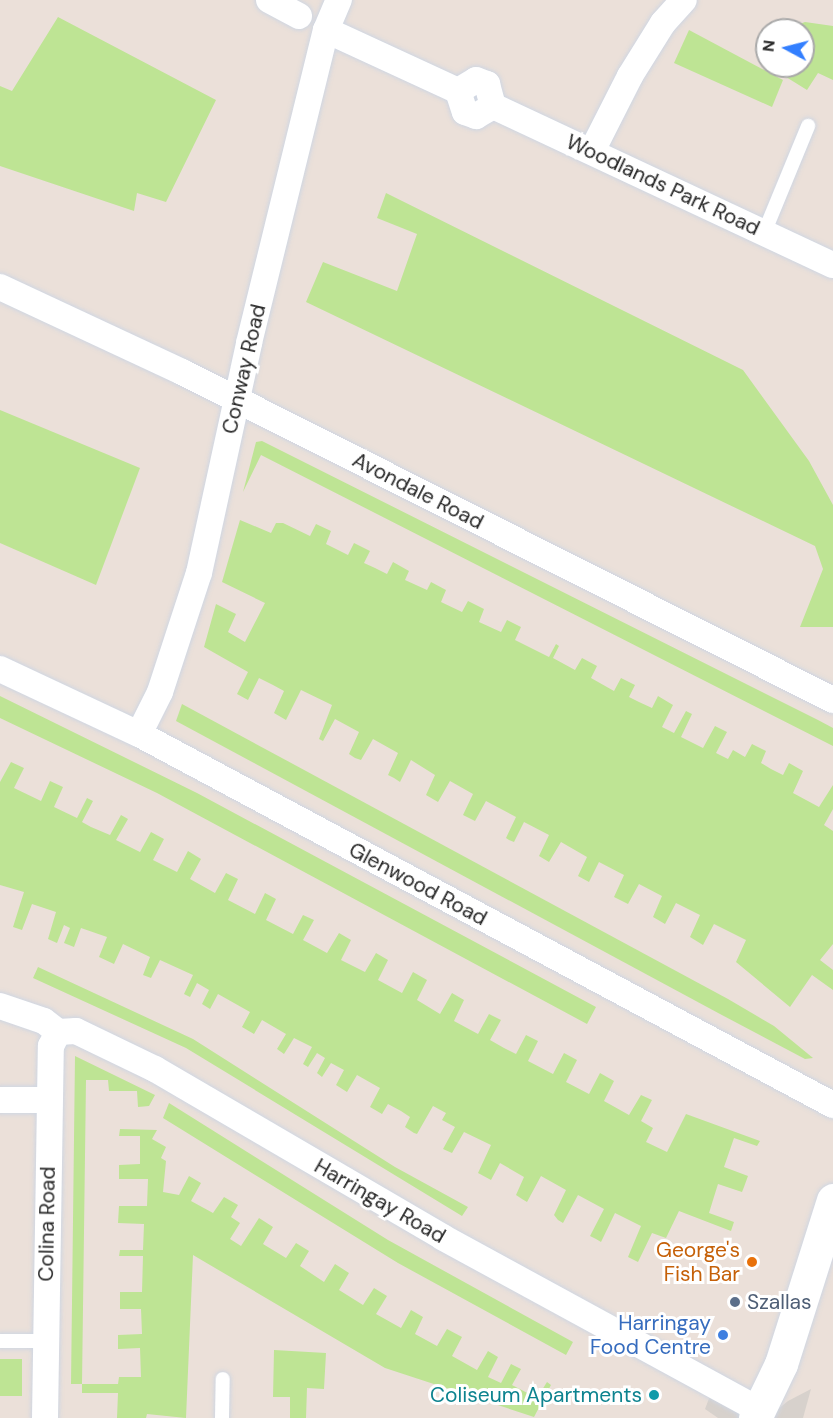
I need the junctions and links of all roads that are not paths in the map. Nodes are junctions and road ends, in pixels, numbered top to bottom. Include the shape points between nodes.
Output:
1 (270, 0) edge
2 (339, 0) edge
3 (684, 0) edge
4 (299, 16) dead end
5 (326, 30) junction
6 (808, 126) dead end
7 (592, 151) junction
8 (764, 233) junction
9 (833, 265) edge
10 (0, 287) edge
11 (235, 400) junction
12 (0, 669) edge
13 (833, 700) edge
14 (139, 734) junction
15 (0, 1006) edge
16 (58, 1032) junction
17 (0, 1100) edge
18 (49, 1100) junction
19 (833, 1105) edge
20 (833, 1200) edge
21 (0, 1341) edge
22 (45, 1341) junction
23 (223, 1380) dead end
24 (756, 1413) edge
25 (45, 1418) edge
26 (222, 1418) edge

1 - 4 street
2 - 5 street, Conway Road
3 - 7 street via 663,23 630,76
5 - 7 street, Woodlands Park Road via 458,91 476,80 487,84 493,106
5 - 11 street, Conway Road
6 - 8 lane
7 - 8 street, Woodlands Park Road
8 - 9 street, Woodlands Park Road
10 - 11 street, Avondale Road
11 - 13 street, Avondale Road
11 - 14 street, Conway Road via 190,603 160,692
12 - 14 street, Glenwood Road
14 - 19 street, Glenwood Road
15 - 16 street, Harringay Road via 44,1021
16 - 18 street, Colina Road via 51,1046
16 - 24 street, Harringay Road via 76,1031 155,1069 442,1237
17 - 18 street
18 - 22 street, Colina Road
20 - 24 main road via 781,1364
21 - 22 lane
22 - 25 street, Colina Road
23 - 26 lane

